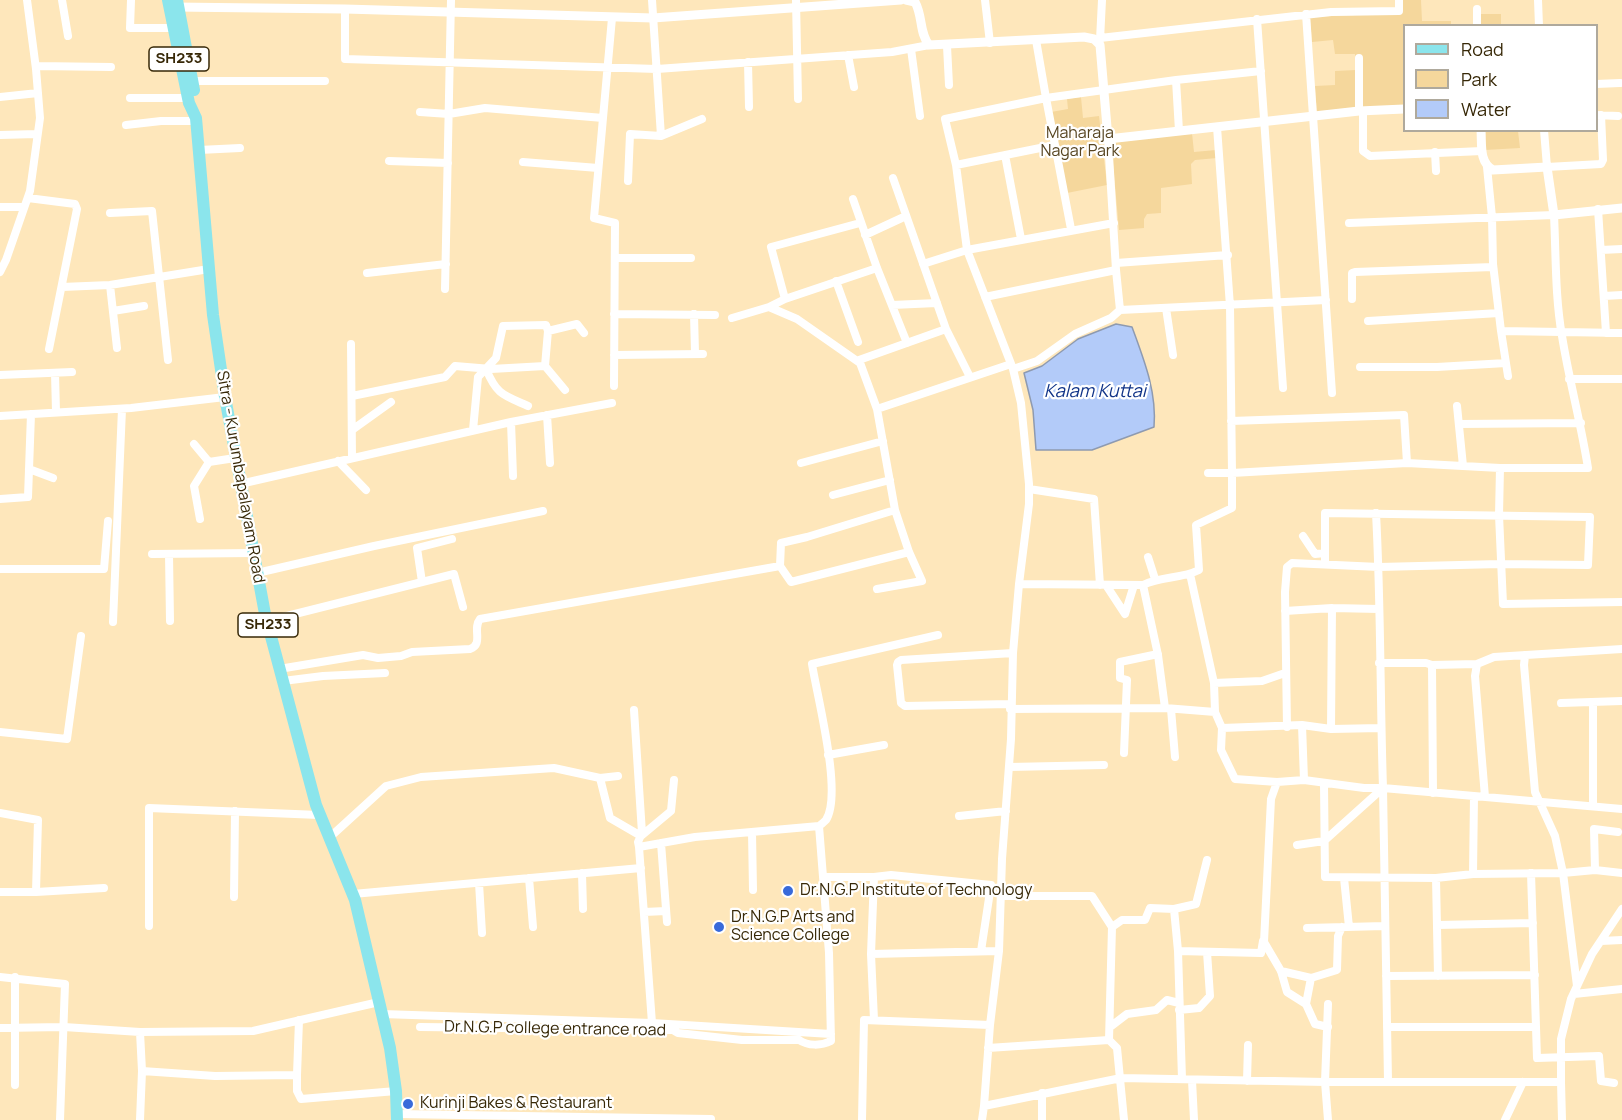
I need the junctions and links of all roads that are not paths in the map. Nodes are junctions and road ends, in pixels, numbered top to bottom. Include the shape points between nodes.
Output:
1 (27, 0) edge
2 (62, 0) edge
3 (131, 0) edge
4 (451, 0) edge
5 (652, 0) edge
6 (901, 0) edge
7 (906, 0) edge
8 (918, 0) edge
9 (985, 0) edge
10 (1102, 0) edge
11 (1399, 0) edge
12 (1538, 0) edge
13 (173, 3) edge
14 (796, 4) edge
15 (345, 9) junction
16 (1477, 9) dead end
17 (920, 10) junction
18 (451, 12) junction
19 (1306, 14) junction
20 (612, 18) junction
21 (653, 18) junction
22 (1257, 19) junction
23 (1477, 24) edge
24 (1539, 24) edge
25 (173, 28) junction
26 (68, 36) dead end
27 (1036, 40) junction
28 (1100, 41) junction
29 (990, 43) junction
30 (928, 45) junction
31 (948, 46) junction
32 (910, 49) junction
33 (848, 55) junction
34 (1359, 58) dead end
35 (798, 59) junction
36 (748, 62) junction
37 (450, 63) junction
38 (36, 66) junction
39 (607, 66) junction
40 (111, 67) dead end
41 (657, 69) junction
42 (1261, 71) junction
43 (1176, 80) junction
44 (192, 81) junction
45 (325, 81) dead end
46 (1620, 83) dead end
47 (1598, 84) edge
48 (949, 85) dead end
49 (854, 87) dead end
50 (1103, 91) junction
51 (39, 93) junction
52 (0, 97) edge
53 (130, 98) dead end
54 (188, 98) junction
55 (1046, 98) junction
56 (798, 99) dead end
57 (749, 107) dead end
58 (1403, 109) edge
59 (1361, 111) junction
60 (420, 112) dead end
61 (449, 114) junction
62 (1599, 115) edge
63 (920, 116) dead end
64 (1618, 116) dead end
65 (1312, 117) junction
66 (603, 118) junction
67 (196, 119) junction
68 (702, 119) dead end
69 (1263, 122) junction
70 (126, 125) dead end
71 (1217, 127) junction
72 (1179, 131) junction
73 (1482, 132) edge
74 (1544, 132) edge
75 (37, 134) junction
76 (0, 135) edge
77 (662, 136) junction
78 (1108, 139) junction
79 (1055, 145) junction
80 (240, 148) dead end
81 (199, 150) junction
82 (1482, 151) junction
83 (1436, 152) junction
84 (1005, 155) junction
85 (389, 161) dead end
86 (524, 162) dead end
87 (448, 163) junction
88 (956, 165) junction
89 (1486, 167) junction
90 (1547, 167) junction
91 (598, 168) junction
92 (1436, 171) dead end
93 (893, 178) dead end
94 (628, 182) dead end
95 (28, 198) junction
96 (853, 199) dead end
97 (0, 207) edge
98 (24, 207) junction
99 (1622, 208) edge
100 (1598, 209) junction
101 (110, 213) dead end
102 (1554, 215) junction
103 (906, 216) junction
104 (1492, 217) junction
105 (860, 223) junction
106 (1114, 223) junction
107 (1349, 223) dead end
108 (1071, 229) junction
109 (865, 236) junction
110 (1021, 239) junction
111 (1622, 249) edge
112 (967, 250) junction
113 (1601, 250) junction
114 (1227, 255) junction
115 (616, 258) junction
116 (691, 258) dead end
117 (446, 264) junction
118 (923, 264) junction
119 (1116, 266) junction
120 (877, 267) junction
121 (1493, 267) junction
122 (1, 268) edge
123 (209, 269) junction
124 (367, 273) dead end
125 (159, 278) junction
126 (836, 281) junction
127 (110, 285) junction
128 (62, 287) junction
129 (445, 288) dead end
130 (1622, 295) edge
131 (1604, 296) junction
132 (985, 297) junction
133 (785, 299) junction
134 (1352, 299) dead end
135 (1326, 300) junction
136 (937, 303) junction
137 (1278, 303) junction
138 (892, 305) junction
139 (144, 306) dead end
140 (1230, 306) junction
141 (769, 307) junction
142 (1166, 308) junction
143 (1120, 310) junction
144 (113, 311) junction
145 (1498, 313) junction
146 (614, 314) junction
147 (694, 315) junction
148 (715, 315) dead end
149 (732, 318) dead end
150 (1368, 321) dead end
151 (946, 329) junction
152 (548, 331) junction
153 (1501, 332) junction
154 (584, 333) dead end
155 (1561, 333) junction
156 (1606, 333) junction
157 (1622, 333) edge
158 (858, 342) dead end
159 (907, 343) junction
160 (351, 344) dead end
161 (117, 348) dead end
162 (49, 349) dead end
163 (614, 355) junction
164 (1173, 355) dead end
165 (168, 360) dead end
166 (860, 363) junction
167 (1506, 363) junction
168 (545, 366) junction
169 (1012, 367) junction
170 (1360, 367) dead end
171 (486, 369) junction
172 (72, 372) dead end
173 (55, 373) junction
174 (0, 375) edge
175 (1508, 376) dead end
176 (970, 377) junction
177 (1569, 379) junction
178 (1622, 380) edge
179 (614, 387) dead end
180 (1283, 388) dead end
181 (565, 390) dead end
182 (1332, 393) dead end
183 (352, 396) junction
184 (225, 397) junction
185 (391, 402) dead end
186 (612, 402) dead end
187 (528, 406) dead end
188 (1457, 406) dead end
189 (122, 409) junction
190 (877, 409) junction
191 (57, 412) junction
192 (31, 414) junction
193 (547, 415) junction
194 (0, 416) edge
195 (1231, 421) junction
196 (511, 422) junction
197 (1581, 423) junction
198 (1459, 424) junction
199 (352, 430) junction
200 (473, 430) junction
201 (883, 441) junction
202 (194, 444) dead end
203 (235, 458) junction
204 (352, 458) junction
205 (338, 461) junction
206 (209, 462) junction
207 (801, 463) dead end
208 (1407, 463) junction
209 (550, 464) dead end
210 (1463, 466) junction
211 (1500, 468) junction
212 (29, 469) junction
213 (1208, 473) dead end
214 (1232, 473) junction
215 (513, 476) dead end
216 (53, 478) dead end
217 (890, 480) junction
218 (240, 484) junction
219 (1029, 489) junction
220 (366, 490) dead end
221 (833, 495) dead end
222 (0, 499) edge
223 (896, 510) junction
224 (543, 511) dead end
225 (1376, 513) junction
226 (1499, 515) junction
227 (200, 519) dead end
228 (108, 521) dead end
229 (1303, 536) dead end
230 (452, 539) dead end
231 (909, 552) junction
232 (253, 553) junction
233 (1325, 553) junction
234 (152, 554) dead end
235 (169, 554) junction
236 (1149, 557) dead end
237 (1325, 564) junction
238 (1500, 564) junction
239 (780, 566) junction
240 (1379, 567) junction
241 (0, 569) edge
242 (257, 573) junction
243 (1190, 574) junction
244 (1155, 579) junction
245 (422, 582) junction
246 (1019, 584) junction
247 (1103, 585) junction
248 (1138, 585) junction
249 (877, 589) dead end
250 (1622, 602) edge
251 (463, 607) dead end
252 (1332, 608) junction
253 (1379, 609) junction
254 (1286, 611) junction
255 (170, 621) dead end
256 (267, 621) junction
257 (113, 622) dead end
258 (938, 635) dead end
259 (81, 636) dead end
260 (1622, 649) edge
261 (1013, 653) junction
262 (1158, 654) junction
263 (1525, 655) junction
264 (1379, 663) junction
265 (1477, 664) junction
266 (1431, 665) junction
267 (279, 669) junction
268 (385, 673) dead end
269 (1285, 673) junction
270 (283, 681) junction
271 (1214, 683) junction
272 (1622, 701) edge
273 (1593, 702) junction
274 (1561, 703) dead end
275 (1010, 707) junction
276 (1126, 709) junction
277 (1168, 709) junction
278 (634, 710) dead end
279 (1215, 712) junction
280 (1302, 725) junction
281 (1287, 727) junction
282 (1222, 728) junction
283 (1327, 728) junction
284 (1381, 729) junction
285 (0, 732) edge
286 (884, 745) dead end
287 (1124, 753) dead end
288 (828, 755) junction
289 (1175, 757) dead end
290 (1104, 765) dead end
291 (1009, 767) junction
292 (618, 776) dead end
293 (600, 778) junction
294 (674, 780) dead end
295 (1304, 780) junction
296 (1277, 782) junction
297 (1324, 784) junction
298 (1383, 788) junction
299 (1433, 793) junction
300 (1474, 796) junction
301 (1485, 797) junction
302 (1539, 802) junction
303 (1593, 806) junction
304 (1622, 809) edge
305 (235, 811) junction
306 (1006, 811) junction
307 (0, 813) edge
308 (320, 815) junction
309 (959, 816) dead end
310 (819, 826) junction
311 (752, 832) junction
312 (1618, 832) dead end
313 (641, 836) junction
314 (329, 838) junction
315 (1324, 841) junction
316 (661, 843) junction
317 (1297, 845) dead end
318 (639, 847) junction
319 (1207, 860) dead end
320 (641, 868) junction
321 (1595, 870) junction
322 (582, 873) junction
323 (1531, 873) junction
324 (1563, 873) junction
325 (1622, 873) edge
326 (1473, 874) junction
327 (824, 877) junction
328 (874, 877) junction
329 (529, 878) junction
330 (1344, 878) junction
331 (1436, 878) junction
332 (1384, 879) junction
333 (479, 883) junction
334 (104, 888) dead end
335 (753, 890) dead end
336 (0, 892) edge
337 (36, 892) junction
338 (353, 894) junction
339 (1001, 896) junction
340 (234, 897) dead end
341 (583, 909) dead end
342 (1174, 909) junction
343 (1622, 909) edge
344 (666, 911) junction
345 (644, 912) junction
346 (667, 922) dead end
347 (1533, 923) junction
348 (1437, 925) junction
349 (149, 926) dead end
350 (1385, 926) junction
351 (533, 927) dead end
352 (1112, 927) junction
353 (1346, 927) junction
354 (1307, 928) dead end
355 (482, 933) dead end
356 (1264, 940) junction
357 (1622, 940) edge
358 (1601, 941) junction
359 (981, 951) junction
360 (999, 951) junction
361 (1178, 951) junction
362 (1207, 952) junction
363 (871, 954) junction
364 (1281, 971) junction
365 (1534, 975) junction
366 (0, 976) edge
367 (1386, 976) junction
368 (1438, 976) junction
369 (15, 978) junction
370 (1311, 978) junction
371 (1622, 989) edge
372 (1576, 990) junction
373 (1306, 1004) junction
374 (1328, 1004) dead end
375 (1179, 1006) junction
376 (381, 1008) junction
377 (299, 1020) junction
378 (874, 1020) junction
379 (652, 1023) junction
380 (990, 1025) junction
381 (1110, 1027) junction
382 (1328, 1027) junction
383 (1387, 1027) junction
384 (1536, 1027) junction
385 (0, 1028) edge
386 (64, 1028) junction
387 (420, 1028) dead end
388 (14, 1029) junction
389 (140, 1032) junction
390 (831, 1034) junction
391 (1109, 1040) junction
392 (1248, 1045) dead end
393 (988, 1048) junction
394 (1561, 1057) junction
395 (142, 1071) junction
396 (297, 1075) junction
397 (1121, 1078) junction
398 (1182, 1079) junction
399 (1192, 1080) junction
400 (1247, 1081) junction
401 (1388, 1081) junction
402 (1325, 1082) junction
403 (1523, 1082) junction
404 (1561, 1082) junction
405 (1614, 1083) dead end
406 (15, 1085) dead end
407 (396, 1090) junction
408 (1042, 1093) junction
409 (984, 1106) junction
410 (397, 1117) edge
411 (711, 1119) edge
412 (60, 1120) edge
413 (140, 1120) edge
414 (862, 1120) edge
415 (982, 1120) edge
416 (1042, 1120) edge
417 (1124, 1120) edge
418 (1194, 1120) edge
419 (1328, 1120) edge
420 (1505, 1120) edge
421 (1562, 1120) edge

1 - 38 street
2 - 26 street
3 - 25 street via 130,28
4 - 18 street
5 - 21 street
6 - 14 street
7 - 17 street via 915,2
8 - 17 street
9 - 29 street
10 - 28 street
11 - 19 street via 1399,11
12 - 24 street
13 - 15 street
13 - 25 main road, Sitra - Kurumbapalayam Road / SH233
13 - 44 main road
14 - 21 street
14 - 35 street
15 - 18 street
15 - 37 street via 345,59
16 - 23 street
17 - 30 street
18 - 20 street
18 - 37 street
19 - 22 street
19 - 65 street
20 - 21 street
20 - 39 street
21 - 41 street
22 - 28 street
22 - 42 street
25 - 54 main road, Sitra - Kurumbapalayam Road / SH233
27 - 28 street via 1084,37
27 - 29 street
27 - 55 street
28 - 50 street
29 - 31 street
30 - 31 street
30 - 32 street
31 - 48 street
32 - 33 street
32 - 63 street
33 - 35 street
33 - 49 street
34 - 59 street
35 - 36 street
35 - 56 street
36 - 41 street
36 - 57 street
37 - 39 street
37 - 61 street
38 - 40 street
38 - 51 street
39 - 41 street
39 - 66 street
41 - 77 street
42 - 43 street
42 - 69 street
43 - 50 street
43 - 72 street
44 - 45 street
44 - 67 main road
46 - 47 street
50 - 55 street
50 - 78 street
51 - 52 street
51 - 75 street
53 - 54 street
54 - 67 main road, Sitra - Kurumbapalayam Road / SH233
55 - 79 street
55 - 88 street via 945,119
58 - 59 street
59 - 65 street
59 - 83 street via 1365,154
60 - 61 street
61 - 66 street via 485,108
61 - 87 street
62 - 64 street
62 - 90 street via 1601,164
65 - 69 street
65 - 135 street
66 - 91 street
67 - 70 street
67 - 81 main road, Sitra - Kurumbapalayam Road / SH233
68 - 77 street
69 - 71 street
69 - 137 street
71 - 72 street
71 - 114 street
72 - 78 street
73 - 82 street
74 - 90 street
75 - 76 street
75 - 95 street
77 - 94 street via 630,134
78 - 106 street
79 - 84 street
79 - 108 street
80 - 81 street
81 - 123 main road, Sitra - Kurumbapalayam Road / SH233
82 - 83 street
82 - 89 street
83 - 92 street
84 - 88 street
84 - 110 street
85 - 87 street
86 - 91 street
87 - 117 street
88 - 112 street
89 - 90 street via 1502,171
89 - 104 street
90 - 102 street
91 - 115 street via 594,218 615,223
93 - 103 street
95 - 98 street
95 - 128 street via 76,206
96 - 105 street
97 - 98 street
98 - 122 street
99 - 100 street
100 - 102 street
100 - 113 street
101 - 125 street via 152,211
102 - 104 street
102 - 155 street
103 - 109 street
103 - 118 street
104 - 107 street
104 - 121 street
105 - 109 street
105 - 133 street via 771,247
106 - 108 street
106 - 119 street
108 - 110 street
109 - 120 street
110 - 112 street
111 - 113 street
112 - 118 street
112 - 132 street
113 - 131 street
114 - 119 street
114 - 140 street
115 - 116 street
115 - 146 street
117 - 124 street
117 - 129 street
118 - 136 street
119 - 132 street
119 - 143 street
120 - 126 street
120 - 138 street
121 - 134 street via 1355,272 1351,278
121 - 145 street
123 - 125 street
123 - 184 main road, Sitra - Kurumbapalayam Road / SH233
125 - 127 street
125 - 165 street
126 - 133 street
126 - 158 street
127 - 128 street
127 - 144 street
128 - 162 street
130 - 131 street
131 - 156 street
132 - 169 street
133 - 141 street
135 - 137 street
135 - 182 street
136 - 138 street
136 - 151 street
137 - 140 street
137 - 180 street
138 - 159 street
139 - 144 street
140 - 142 street
140 - 195 street
141 - 149 street
141 - 166 street via 797,319
142 - 143 street
142 - 164 street
143 - 169 street via 1075,334 1037,361
144 - 161 street
145 - 150 street
145 - 153 street
146 - 147 street
146 - 163 street
147 - 148 street
147 - 163 street via 699,353
151 - 159 street
151 - 176 street
152 - 154 street via 577,324
152 - 168 street
152 - 171 street via 546,325 503,326 495,358
153 - 155 street
153 - 167 street
155 - 156 street
155 - 177 street
156 - 157 street
159 - 166 street via 859,360
160 - 183 street
163 - 179 street
166 - 190 street
167 - 170 street
167 - 175 street
168 - 171 street
168 - 181 street
169 - 176 street
169 - 219 street via 1021,402
171 - 183 street via 455,366 445,377
171 - 187 street via 501,394
171 - 200 street via 478,377
172 - 173 street
173 - 174 street
173 - 191 street
176 - 190 street
177 - 178 street
177 - 197 street
183 - 199 street
184 - 189 street
184 - 203 main road, Sitra - Kurumbapalayam Road / SH233
185 - 199 street
186 - 193 street
188 - 198 street
189 - 191 street
189 - 257 street
190 - 201 street
191 - 192 street
192 - 194 street
192 - 212 street
193 - 196 street
193 - 209 street
195 - 208 street via 1404,415
195 - 214 street
196 - 200 street
196 - 215 street
197 - 198 street
197 - 211 street via 1588,468
198 - 210 street
199 - 204 street
200 - 204 street
201 - 207 street
201 - 217 street
202 - 206 street
203 - 206 street
203 - 218 main road, Sitra - Kurumbapalayam Road / SH233
204 - 205 street
205 - 218 street
205 - 220 street
206 - 227 street via 194,486
208 - 210 street
208 - 214 street
210 - 211 street
211 - 226 street
212 - 216 street
212 - 222 street via 28,497
213 - 214 street
214 - 243 street via 1232,508 1196,525 1199,570
217 - 221 street
217 - 223 street
218 - 232 main road, Sitra - Kurumbapalayam Road / SH233
219 - 246 street
219 - 247 street via 1094,499
223 - 231 street
223 - 239 street via 781,543
224 - 242 street
225 - 226 street
225 - 233 street via 1325,513
225 - 240 street
226 - 238 street
226 - 238 street via 1590,517 1588,565
228 - 241 street via 104,569
229 - 233 street via 1315,554
230 - 245 street via 417,548
231 - 239 street via 790,582
231 - 249 street via 922,581
232 - 235 street
232 - 242 main road, Sitra - Kurumbapalayam Road / SH233
233 - 237 street
234 - 235 street
235 - 255 street
236 - 244 street
237 - 240 street
237 - 254 street via 1300,562 1287,567
238 - 240 street
238 - 250 street via 1503,604
239 - 267 street via 480,619 476,626 477,643 470,649 378,658 363,655
240 - 253 street
242 - 256 main road, Sitra - Kurumbapalayam Road / SH233
243 - 244 street
243 - 271 street
244 - 248 street
245 - 251 street via 454,574
245 - 256 street
246 - 247 street
246 - 261 street
247 - 248 street
247 - 248 street via 1125,614
248 - 262 street
252 - 253 street
252 - 254 street
252 - 283 street via 1331,707
253 - 264 street
254 - 269 street
256 - 267 main road, Sitra - Kurumbapalayam Road / SH233
258 - 288 street via 812,664
259 - 285 street via 67,739
260 - 263 street
261 - 275 street
261 - 275 street via 901,660 897,665 901,704 905,706
262 - 276 street via 1120,662 1120,678 1127,680
262 - 277 street
263 - 265 street via 1494,657
263 - 302 street via 1535,792
264 - 266 street
264 - 284 street
265 - 266 street
265 - 301 street
266 - 299 street
267 - 270 main road, Sitra - Kurumbapalayam Road / SH233
268 - 270 street
269 - 271 street via 1262,681
269 - 281 street
270 - 308 main road, Sitra - Kurumbapalayam Road / SH233
271 - 279 street
272 - 273 street
273 - 274 street
273 - 303 street
275 - 276 street
275 - 291 street
276 - 277 street
276 - 287 street
277 - 279 street
277 - 289 street
278 - 313 street
279 - 282 street
280 - 281 street
280 - 283 street
280 - 295 street
281 - 282 street
282 - 296 street via 1221,750 1235,779
283 - 284 street
284 - 298 street
286 - 288 street
288 - 310 street via 831,801 827,819
290 - 291 street
291 - 306 street
292 - 293 street
293 - 313 street via 610,818
293 - 314 street via 554,768 421,777 386,786
294 - 313 street via 671,811
295 - 296 street
295 - 297 street
296 - 356 street via 1270,799
297 - 298 street
297 - 315 street
298 - 299 street
298 - 315 street
298 - 332 street
299 - 300 street
300 - 301 street
300 - 326 street
301 - 302 street
302 - 303 street
302 - 324 street via 1555,836
303 - 304 street
305 - 308 street
305 - 340 street
305 - 349 street via 149,808
306 - 309 street
306 - 339 street
307 - 337 street via 38,820
308 - 314 main road, Sitra - Kurumbapalayam Road / SH233
310 - 311 street
310 - 327 street
311 - 316 street
311 - 335 street
312 - 321 street via 1594,829
313 - 318 street
314 - 338 main road, Sitra - Kurumbapalayam Road / SH233
315 - 317 street
315 - 330 street via 1325,877
316 - 318 street
316 - 344 street
318 - 320 street
319 - 342 street via 1196,904
320 - 322 street
320 - 345 street
321 - 324 street
321 - 325 street
322 - 329 street
322 - 341 street
323 - 324 street
323 - 326 street
323 - 347 street
324 - 372 street
326 - 331 street
327 - 328 street
327 - 390 street
328 - 359 street via 891,875 991,885
328 - 363 street
329 - 333 street
329 - 351 street
330 - 332 street
330 - 353 street
331 - 332 street
331 - 348 street
332 - 350 street
333 - 338 street
333 - 355 street
334 - 337 street
336 - 337 street
338 - 376 main road, Sitra - Kurumbapalayam Road / SH233
339 - 352 street via 1092,896
339 - 360 street
342 - 352 street via 1150,908 1145,920 1122,920
342 - 361 street
343 - 358 street
344 - 345 street
344 - 346 street
345 - 379 street
347 - 348 street
347 - 365 street
348 - 368 street
350 - 353 street
350 - 367 street
352 - 381 street
353 - 354 street
353 - 370 street via 1338,936 1338,970
356 - 362 street via 1261,953
356 - 364 street
357 - 358 street
358 - 372 street
359 - 360 street
359 - 363 street
360 - 380 street
361 - 362 street
361 - 375 street
362 - 375 street via 1210,996 1199,1008
363 - 378 street
364 - 370 street
364 - 373 street via 1287,992
365 - 368 street
365 - 384 street
366 - 369 street
367 - 368 street
367 - 383 street
369 - 386 street via 65,984
369 - 388 street
370 - 373 street
371 - 372 street
372 - 394 street via 1561,1039
373 - 382 street via 1315,1024
374 - 382 street
375 - 381 street via 1167,1000 1156,1010 1127,1014
375 - 398 street
376 - 377 street
376 - 379 street
376 - 407 main road, Sitra - Kurumbapalayam Road / SH233
377 - 389 street via 253,1031
377 - 396 street
378 - 380 street
378 - 414 street via 864,1020
379 - 390 street
380 - 393 street
381 - 391 street
382 - 402 street
383 - 384 street
383 - 401 street
384 - 394 street via 1537,1058
385 - 388 street
386 - 388 street
386 - 389 street
386 - 412 street
387 - 390 street, Dr.N.G.P college entrance road via 672,1030 742,1040 799,1040 806,1044 825,1044 831,1041
388 - 406 street
389 - 395 street
391 - 393 street
391 - 397 street via 1117,1048
392 - 400 street
393 - 409 street
394 - 404 street
394 - 405 street via 1599,1056 1601,1081
395 - 396 street via 215,1076
395 - 413 street
396 - 407 street via 301,1098
397 - 398 street
397 - 408 street
397 - 417 street
398 - 399 street
399 - 400 street
399 - 418 street
400 - 402 street
401 - 402 street
401 - 403 street
402 - 419 street
403 - 404 street
403 - 420 street
404 - 421 street
407 - 410 main road, Sitra - Kurumbapalayam Road / SH233
408 - 409 street
408 - 416 street
409 - 415 street
410 - 411 street

